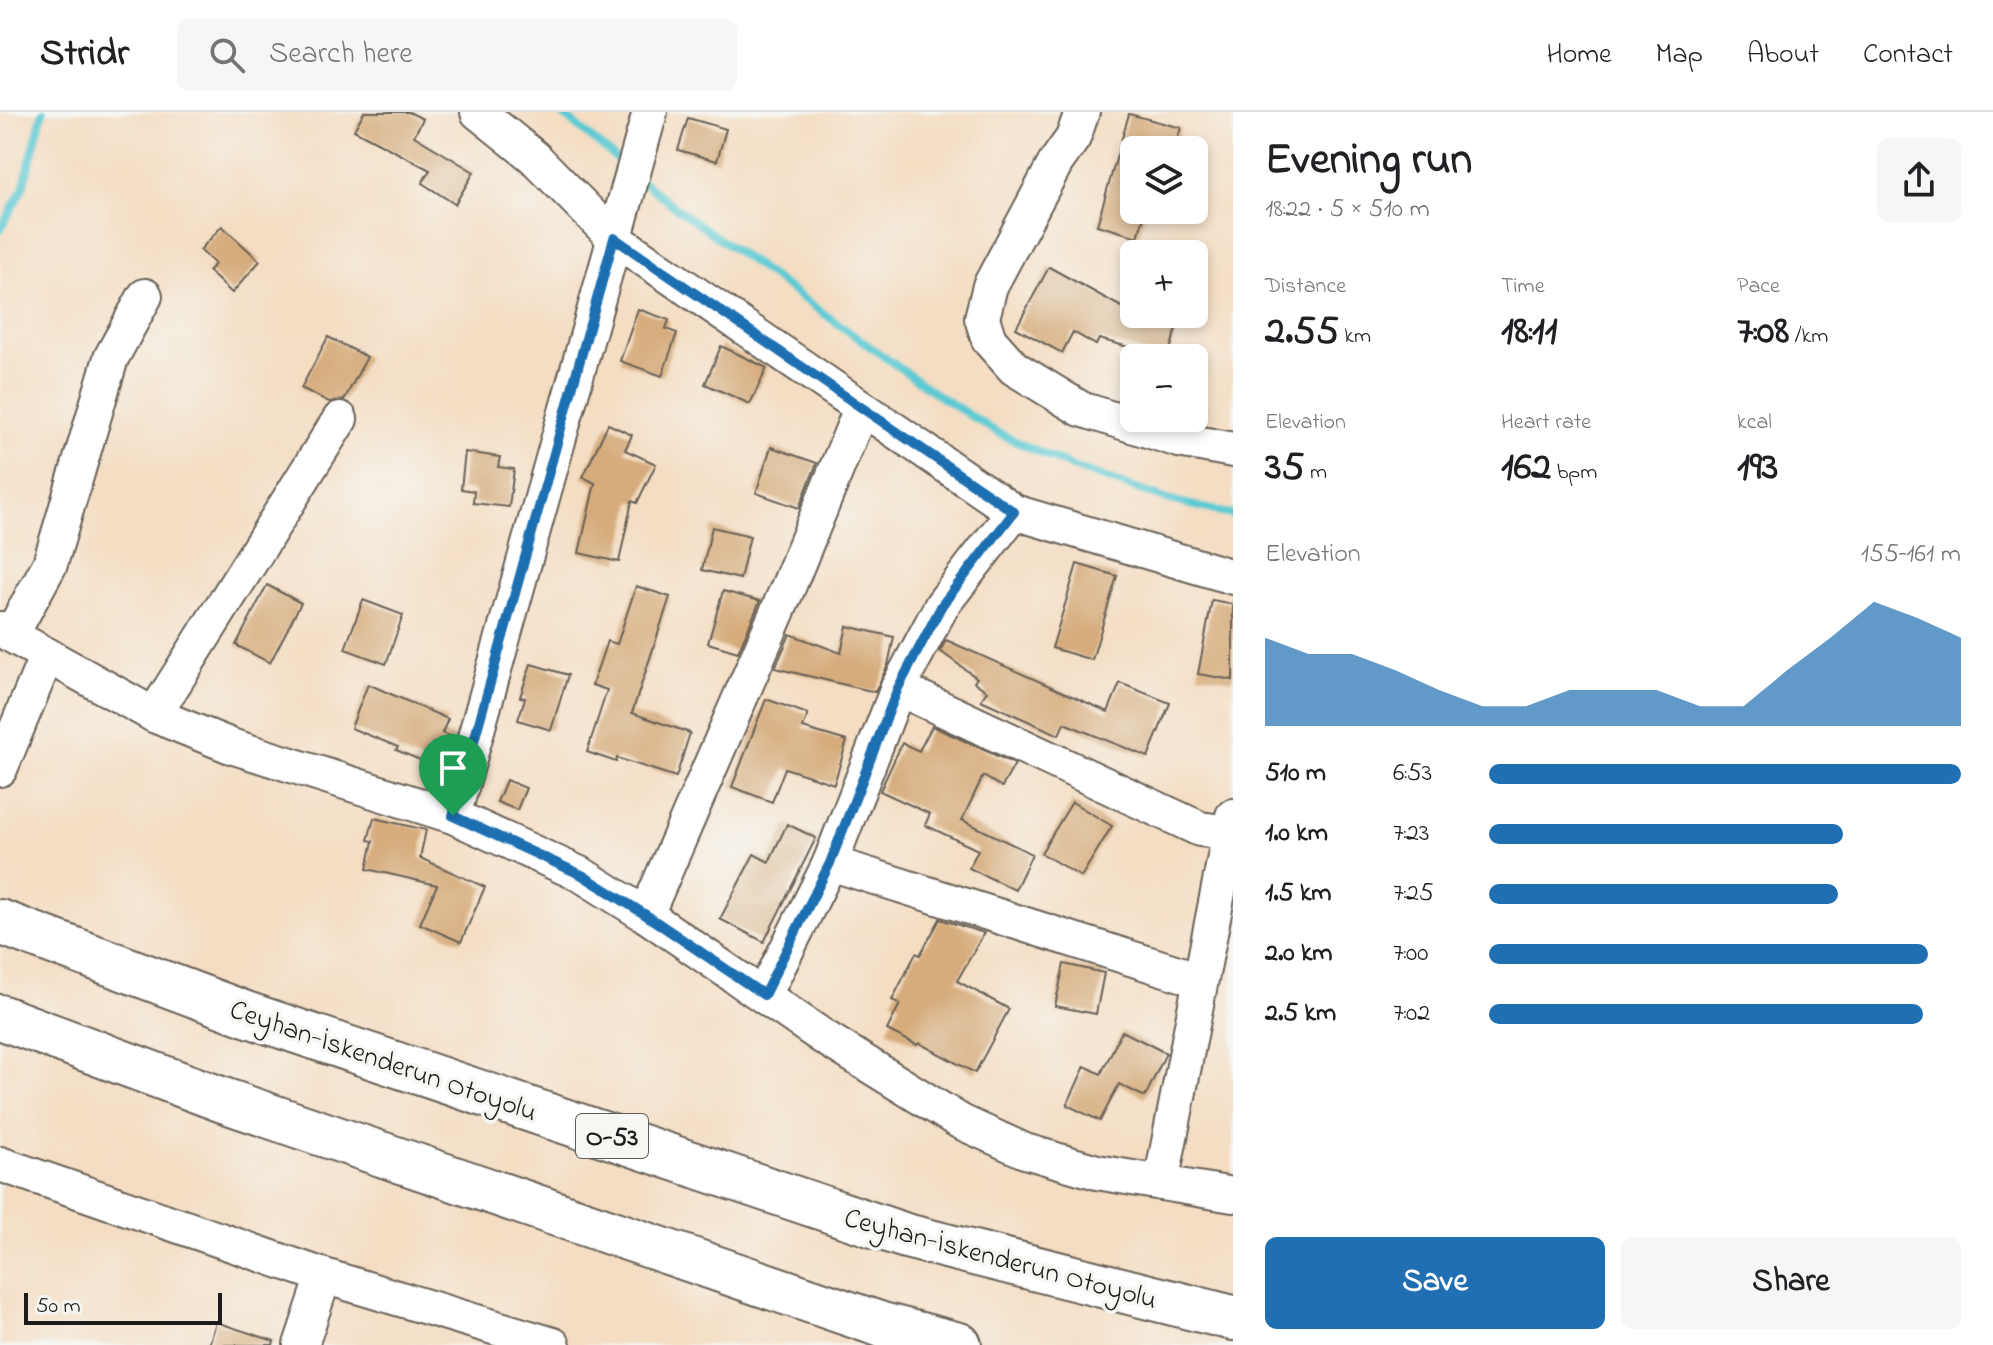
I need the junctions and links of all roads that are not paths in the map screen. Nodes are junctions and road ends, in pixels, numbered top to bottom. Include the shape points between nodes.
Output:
1 (478, 112) edge
2 (650, 112) edge
3 (1082, 112) edge
4 (614, 238) junction
5 (145, 296) dead end
6 (861, 409) junction
7 (340, 419) dead end
8 (1233, 450) edge
9 (1014, 512) junction
10 (1233, 577) edge
11 (5, 632) edge
12 (47, 655) junction
13 (898, 688) junction
14 (154, 715) junction
15 (0, 769) edge
16 (453, 816) junction
17 (1231, 824) edge
18 (830, 863) junction
19 (646, 915) junction
20 (0, 922) edge
21 (1200, 980) junction
22 (764, 995) junction
23 (0, 1017) edge
24 (0, 1164) edge
25 (1161, 1183) junction
26 (1233, 1195) edge
27 (324, 1276) junction
28 (1233, 1318) edge
29 (301, 1345) edge
30 (553, 1345) edge
31 (959, 1345) edge

1 - 4 street via 534,157
2 - 4 street
3 - 8 street via 1073,138 990,286 982,318 989,340 1014,368 1081,409 1179,440
4 - 6 street
4 - 16 street
5 - 11 street via 111,358 50,564
6 - 9 street
6 - 19 street
7 - 14 street
9 - 10 street
9 - 13 street via 942,605
11 - 12 street
12 - 14 street
12 - 15 street
13 - 17 street via 1200,829
13 - 18 street
14 - 16 street via 231,746
16 - 19 street via 582,875
17 - 21 street
18 - 21 street
18 - 22 street
19 - 22 street
20 - 28 highway, Ceyhan-İskenderun Otoyolu / O-53 via 246,1014 906,1236
21 - 25 street
22 - 25 street via 961,1122 1025,1151
23 - 31 highway via 223,1100 882,1325
24 - 27 street
25 - 26 street
27 - 29 street
27 - 30 street

